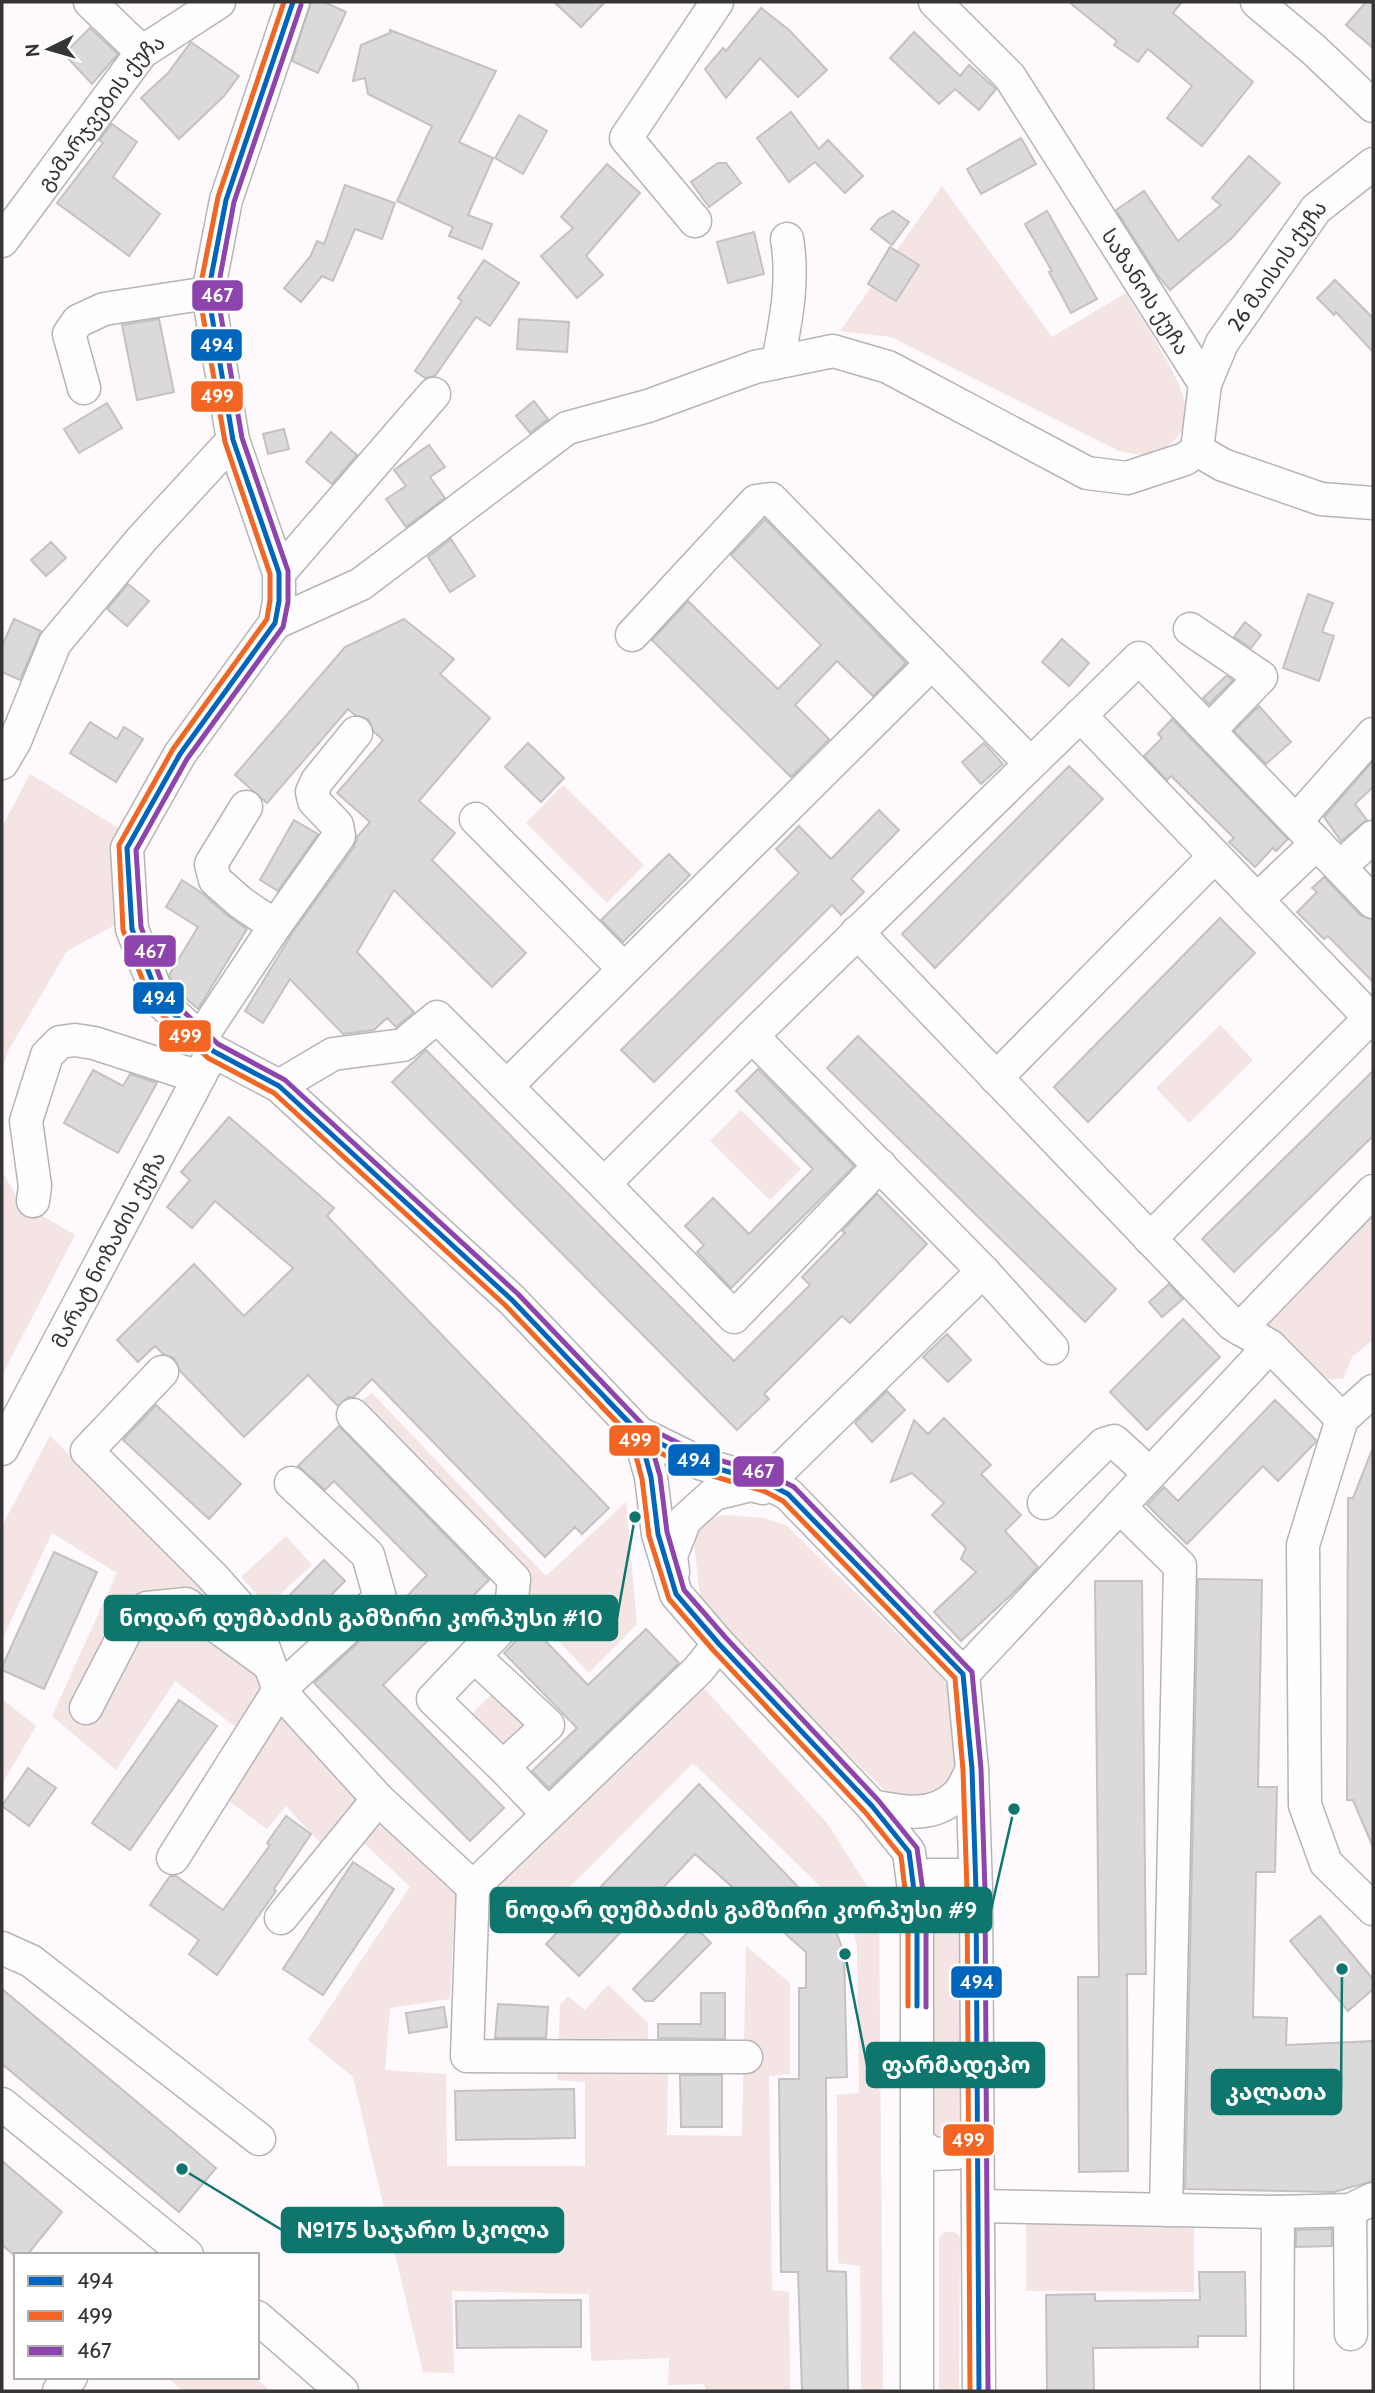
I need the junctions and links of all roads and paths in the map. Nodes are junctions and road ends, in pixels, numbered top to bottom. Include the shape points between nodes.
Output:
1 (90, 2) edge
2 (219, 2) edge
3 (293, 2) edge
4 (717, 2) edge
5 (934, 2) edge
6 (1257, 2) edge
7 (142, 52) junction
8 (1373, 106) edge
9 (1373, 164) edge
10 (695, 221) dead end
11 (787, 239) dead end
12 (2, 242) edge
13 (208, 293) junction
14 (778, 362) junction
15 (1205, 384) junction
16 (84, 388) dead end
17 (435, 394) dead end
18 (233, 440) junction
19 (1197, 450) junction
20 (1373, 503) edge
21 (279, 573) junction
22 (275, 623) junction
23 (1190, 629) dead end
24 (632, 635) dead end
25 (932, 663) junction
26 (1080, 715) junction
27 (1209, 731) junction
28 (356, 733) dead end
29 (1373, 734) edge
30 (1030, 763) junction
31 (2, 764) edge
32 (246, 807) dead end
33 (477, 819) dead end
34 (1307, 832) junction
35 (1373, 836) edge
36 (1215, 856) junction
37 (1340, 867) junction
38 (1258, 900) junction
39 (1373, 902) edge
40 (275, 926) junction
41 (857, 932) junction
42 (624, 969) junction
43 (1372, 1020) edge
44 (752, 1036) junction
45 (204, 1055) junction
46 (996, 1077) junction
47 (279, 1086) junction
48 (507, 1086) junction
49 (880, 1165) junction
50 (604, 1184) junction
51 (1373, 1191) edge
52 (33, 1201) dead end
53 (1150, 1239) junction
54 (983, 1271) junction
55 (1240, 1329) junction
56 (1270, 1346) junction
57 (1052, 1348) dead end
58 (162, 1372) dead end
59 (1373, 1391) edge
60 (353, 1415) dead end
61 (1342, 1419) junction
62 (639, 1433) junction
63 (2, 1449) edge
64 (1150, 1474) junction
65 (291, 1483) dead end
66 (778, 1489) junction
67 (1044, 1503) dead end
68 (1120, 1507) junction
69 (676, 1594) junction
70 (719, 1644) junction
71 (474, 1656) junction
72 (963, 1674) junction
73 (273, 1677) junction
74 (86, 1708) dead end
75 (503, 1767) junction
76 (972, 1769) junction
77 (378, 1799) junction
78 (872, 1806) junction
79 (548, 1814) junction
80 (173, 1858) dead end
81 (473, 1887) junction
82 (976, 1890) junction
83 (914, 1893) junction
84 (1373, 1909) edge
85 (281, 1918) dead end
86 (2, 1948) edge
87 (746, 2057) dead end
88 (2, 2105) edge
89 (977, 2137) junction
90 (259, 2139) dead end
91 (917, 2142) junction
92 (1362, 2204) edge
93 (978, 2206) junction
94 (1166, 2210) junction
95 (1278, 2212) junction
96 (1362, 2237) edge
97 (179, 2252) edge
98 (259, 2319) edge
99 (1351, 2334) dead end
100 (342, 2391) edge
101 (917, 2391) edge
102 (979, 2391) edge
103 (1277, 2391) edge

1 - 7 street
2 - 7 street, გამარჯვების ქუჩა
3 - 13 street via 226,200
4 - 10 street via 626,138
5 - 15 street, საზანოს ქუჩა via 1010,77
6 - 8 street
7 - 12 street, გამარჯვების ქუჩა
9 - 15 street, 26 მაისის ქუჩა via 1316,209 1222,343
11 - 14 street via 790,294
13 - 16 street via 104,309 78,321 69,334
13 - 18 street
14 - 19 street via 833,351 888,366 1087,473 1127,478 1185,459
14 - 22 street via 567,428 361,584
15 - 19 street
17 - 21 street
18 - 21 street
18 - 31 street via 55,643
19 - 20 street via 1223,465 1321,499
21 - 22 street
22 - 45 street via 180,754 127,848 132,929 160,1001
23 - 27 street via 1261,677
24 - 25 street via 756,501 771,499
25 - 30 street
25 - 42 street
26 - 27 street via 1139,658
26 - 30 street
26 - 36 street
27 - 34 street
28 - 40 street, მარატ ნოზაძის ქუჩა via 312,792 314,801 337,825 339,836
29 - 34 street
30 - 41 street
32 - 40 street via 211,864 215,880
33 - 42 street
34 - 37 street
34 - 38 street
35 - 37 street
36 - 38 street
36 - 46 street
37 - 39 street
38 - 43 street
40 - 45 street, მარატ ნოზაძის ქუჩა
41 - 44 street
41 - 46 street
42 - 48 street
43 - 53 street
44 - 49 street
44 - 50 street
45 - 47 street
45 - 52 street via 60,1042 47,1055 26,1121
45 - 63 street, მარატ ნოზაძის ქუჩა
46 - 53 street
47 - 48 street via 333,1055 403,1045 437,1017
47 - 62 street via 512,1300
48 - 50 street
49 - 50 street via 734,1317
49 - 54 street
51 - 55 street
53 - 55 street
54 - 57 street
54 - 66 street
55 - 56 street
56 - 61 street
56 - 64 street
58 - 73 street via 88,1451 255,1624
59 - 61 street
60 - 71 street via 514,1579 510,1619
61 - 84 street via 1303,1545 1305,1805 1326,1863
62 - 66 street via 702,1464
62 - 69 street via 651,1477 658,1534
64 - 67 street via 1114,1441 1104,1444
64 - 68 street
65 - 73 street via 368,1555 380,1598
66 - 69 street via 751,1485 714,1494 685,1520 671,1556
66 - 72 street
68 - 72 street
68 - 94 street via 1180,1566
69 - 70 street
70 - 78 street
70 - 79 street via 698,1670
71 - 75 street via 433,1699
71 - 75 street via 548,1725
72 - 76 street
73 - 74 street via 186,1604 147,1608 128,1627
73 - 77 street
73 - 80 street
75 - 79 street
76 - 78 street via 958,1794 935,1810 907,1813
76 - 82 street
77 - 81 street
77 - 85 street
78 - 83 street via 909,1852
79 - 81 street
81 - 87 street via 467,2056
82 - 83 street via 959,1875 931,1875
82 - 89 street
83 - 91 street
86 - 90 street via 31,1961
88 - 97 street
89 - 91 street via 957,2153 932,2154
89 - 93 street
91 - 101 street
92 - 95 street
92 - 96 street
93 - 94 street
93 - 102 street
94 - 95 street
95 - 103 street
96 - 99 street
98 - 100 street

